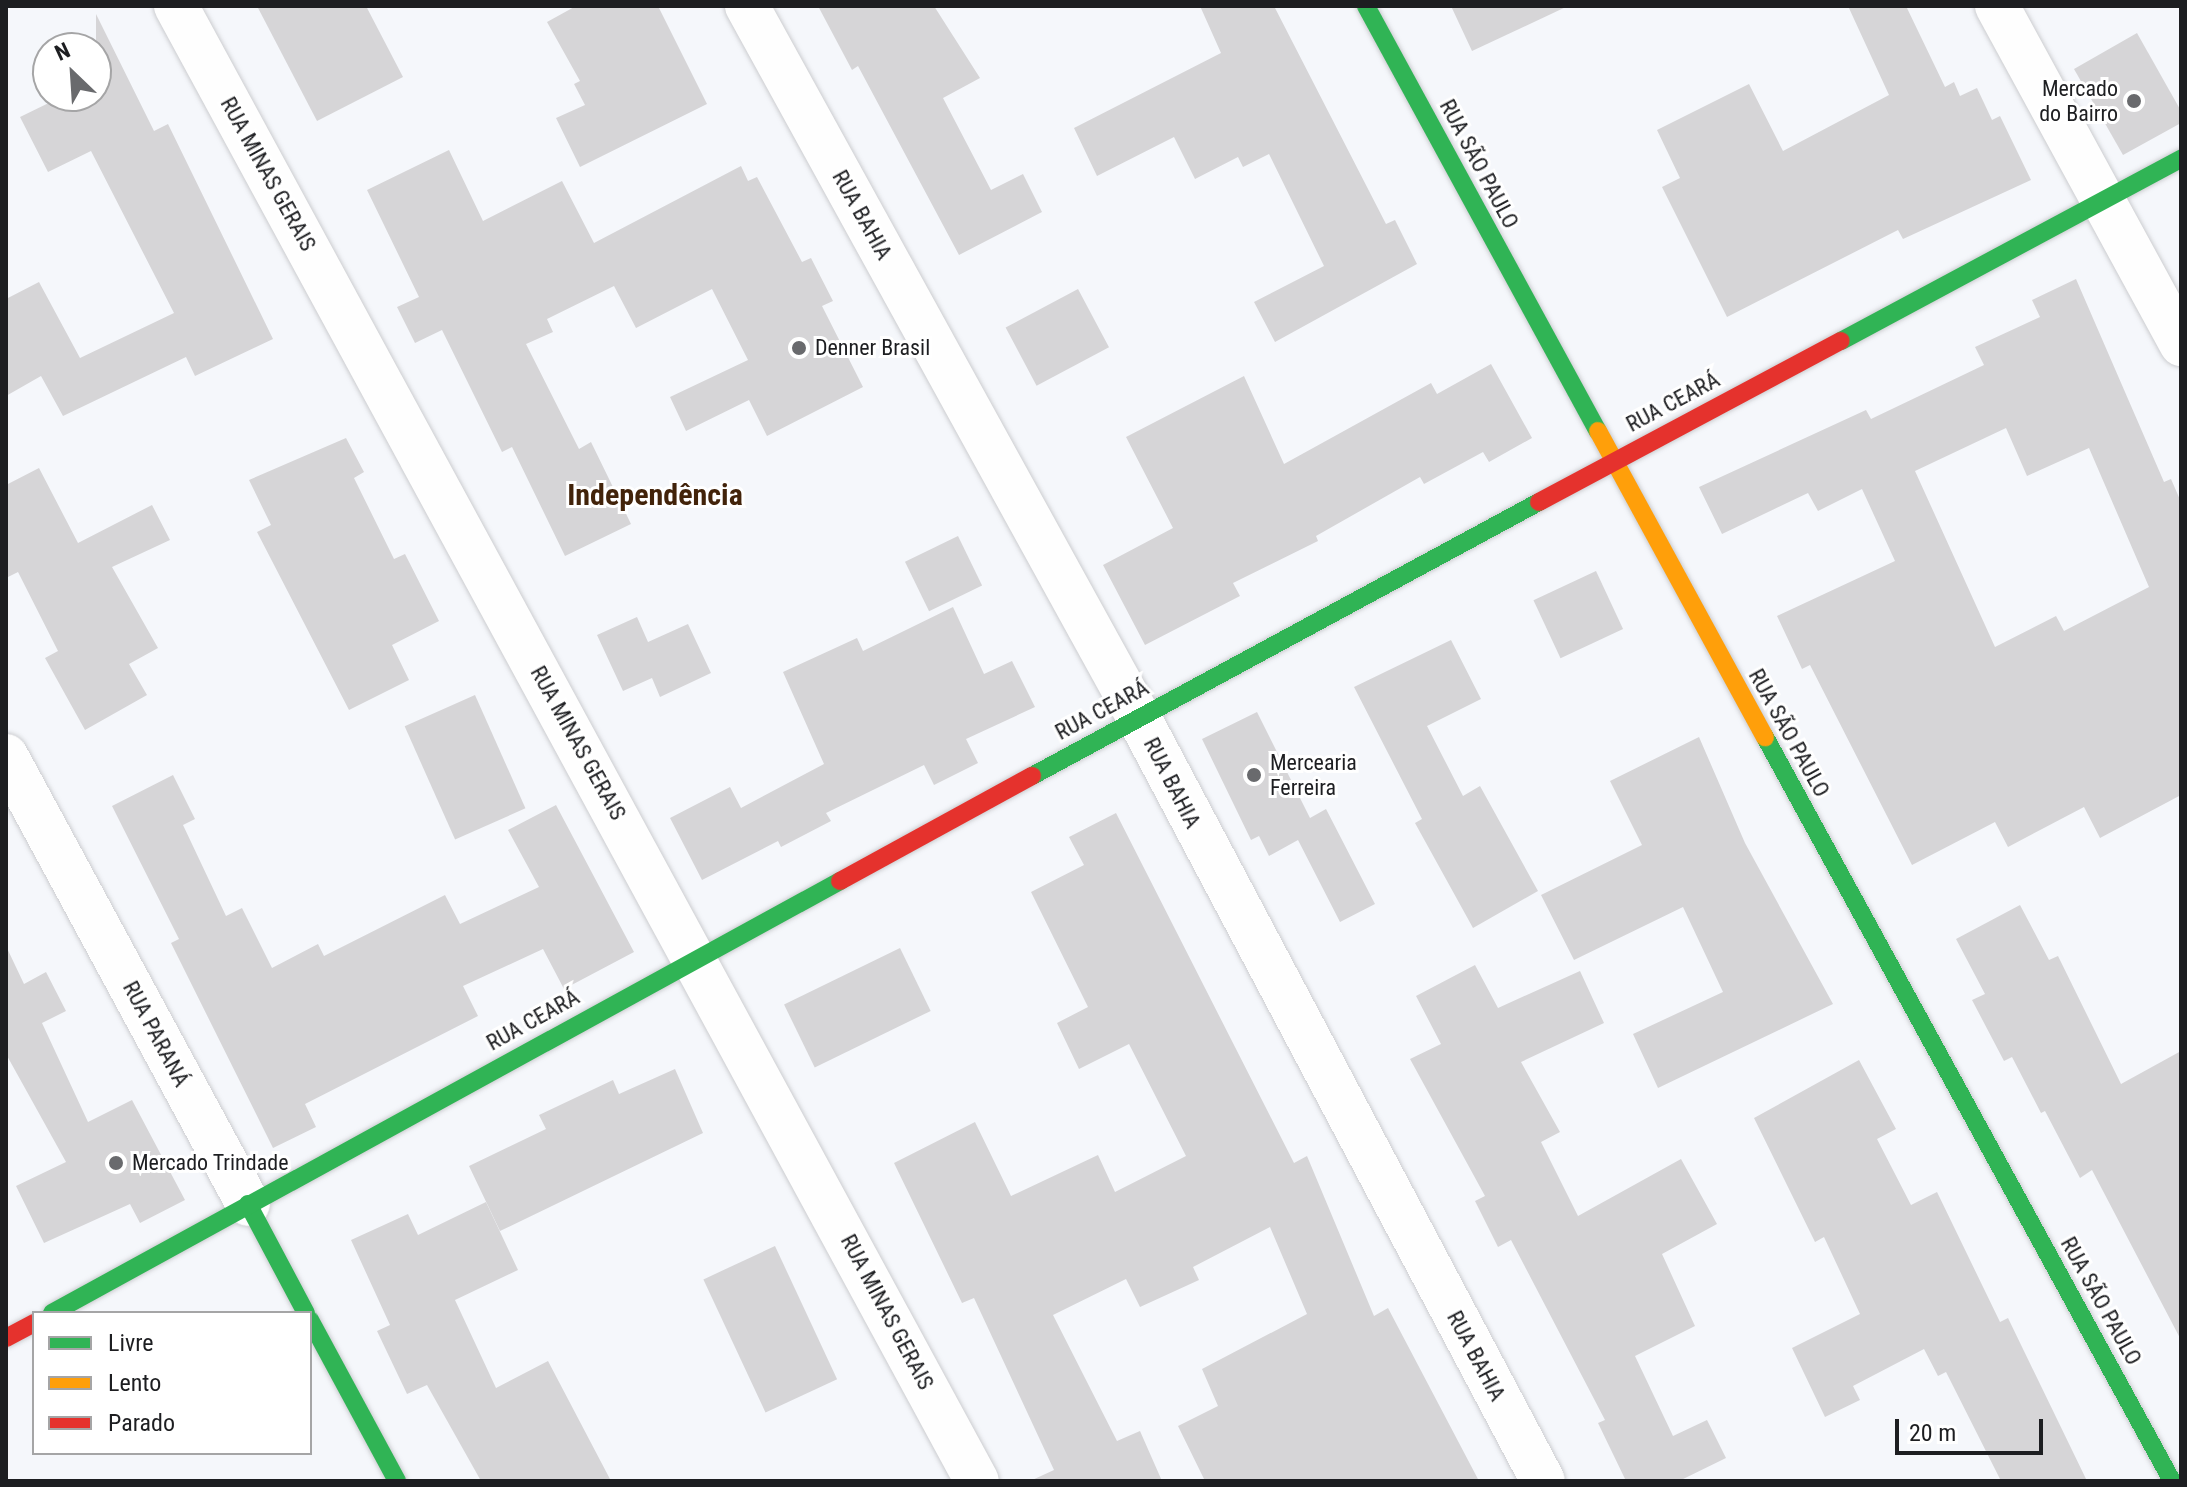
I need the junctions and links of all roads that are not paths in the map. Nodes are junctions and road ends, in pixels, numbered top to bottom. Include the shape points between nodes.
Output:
1 (176, 6) edge
2 (747, 6) edge
3 (1366, 6) edge
4 (1997, 6) edge
5 (2181, 159) edge
6 (2104, 201) junction
7 (2181, 344) edge
8 (1613, 461) junction
9 (1139, 718) junction
10 (6, 756) edge
11 (694, 959) junction
12 (248, 1204) junction
13 (56, 1311) edge
14 (305, 1311) edge
15 (32, 1324) edge
16 (312, 1324) edge
17 (6, 1338) edge
18 (397, 1481) edge
19 (977, 1481) edge
20 (1543, 1481) edge
21 (2172, 1481) edge

1 - 11 street, RUA MINAS GERAIS
2 - 9 street, RUA BAHIA
3 - 8 street, RUA SÃO PAULO
4 - 6 street
5 - 6 street, RUA CEARÁ
6 - 7 street
6 - 8 street, RUA CEARÁ
8 - 9 street, RUA CEARÁ
8 - 21 street, RUA SÃO PAULO
9 - 11 street, RUA CEARÁ
9 - 20 street, RUA BAHIA
10 - 12 street, RUA PARANÁ
11 - 12 street, RUA CEARÁ
11 - 19 street, RUA MINAS GERAIS
12 - 13 street, RUA CEARÁ
12 - 14 street, RUA PARANÁ
15 - 17 street
16 - 18 street

